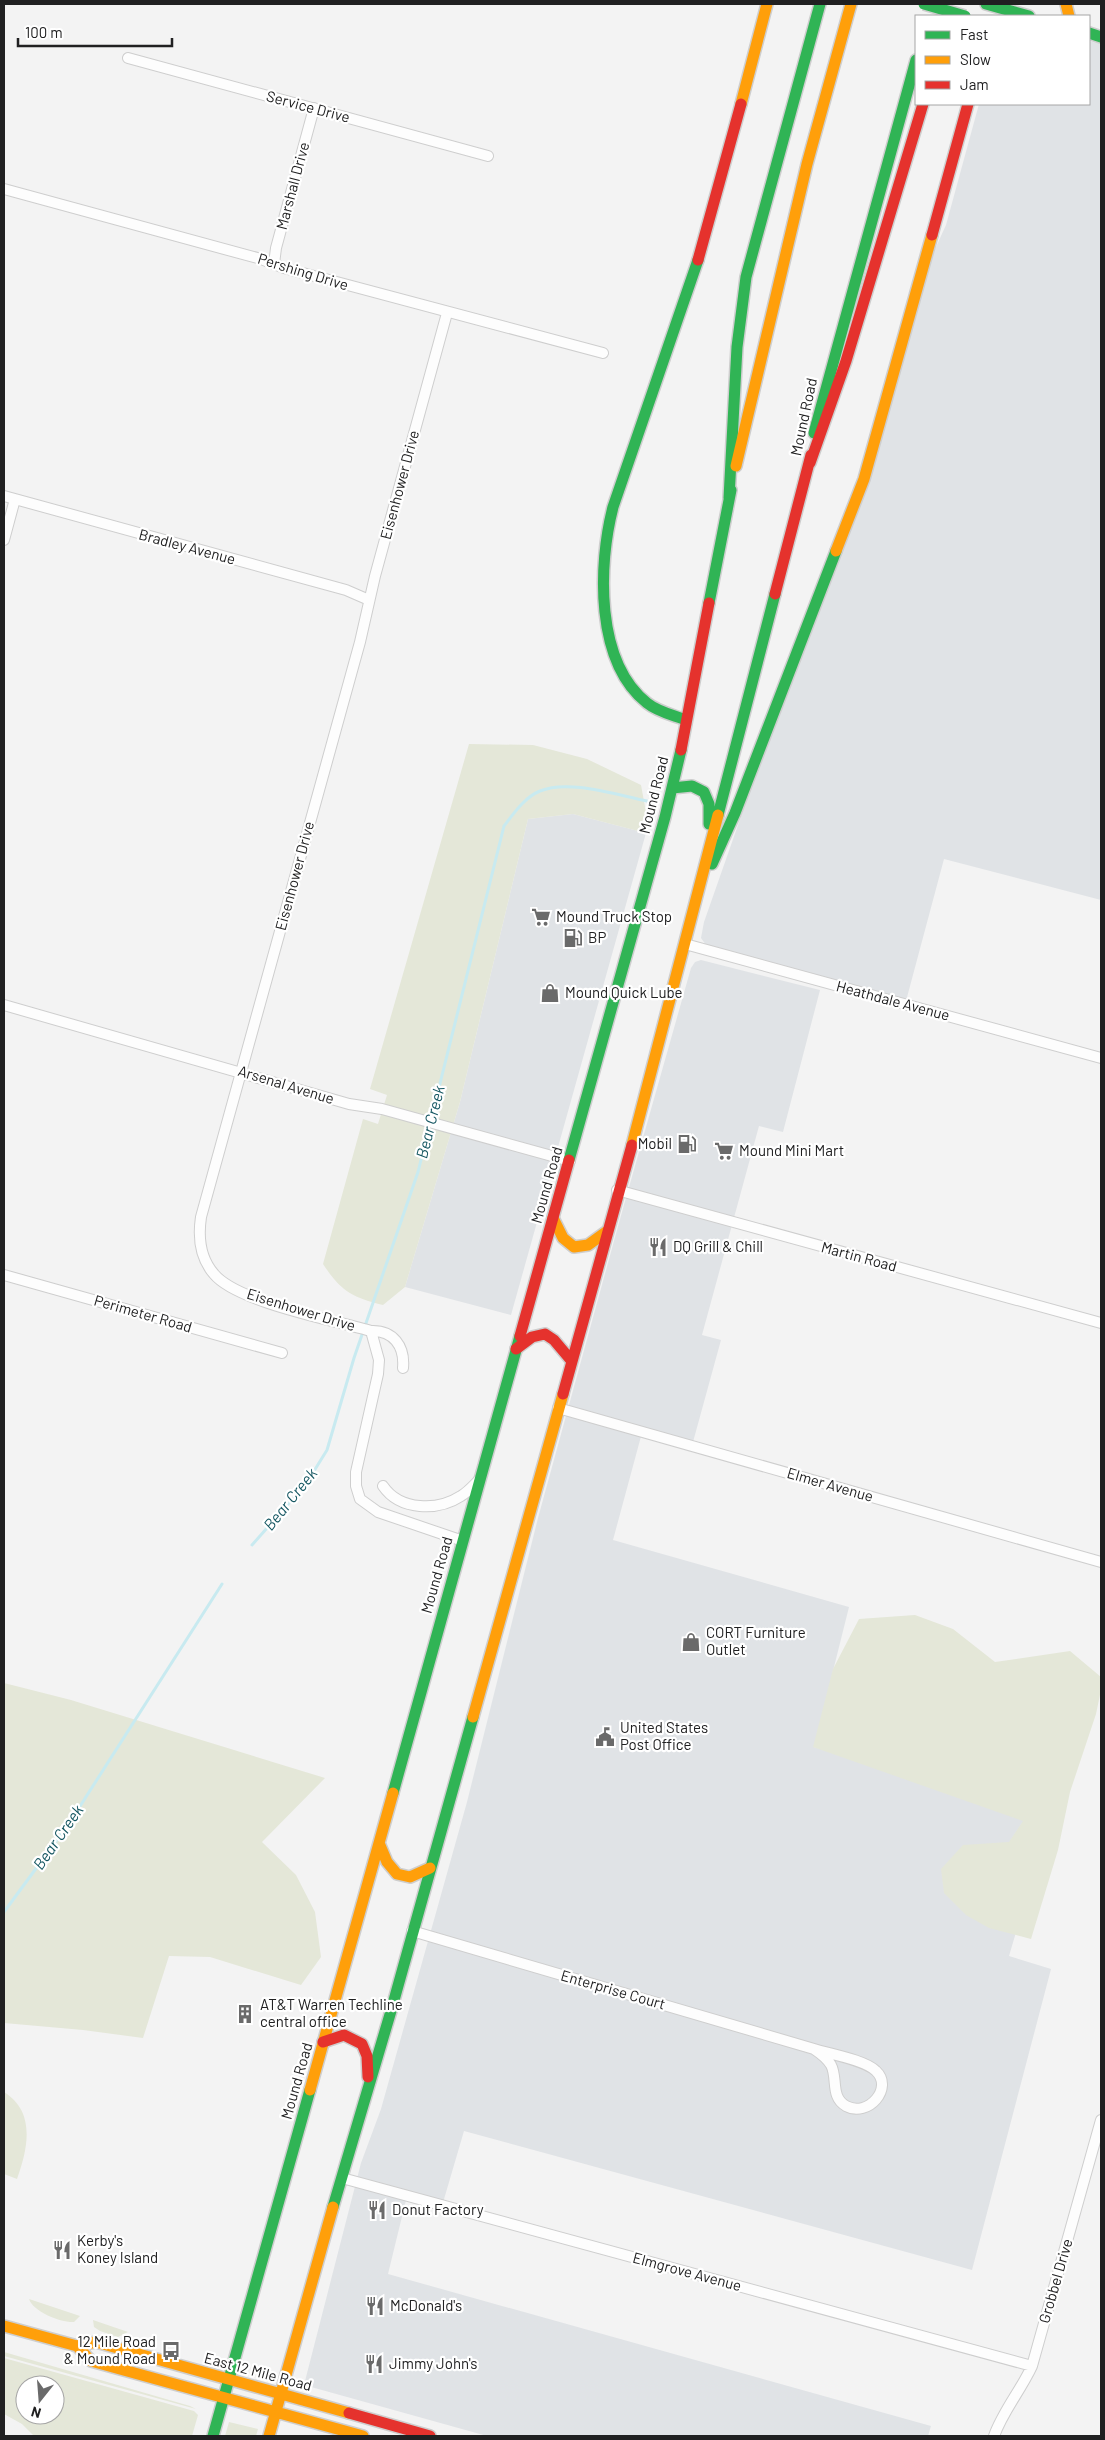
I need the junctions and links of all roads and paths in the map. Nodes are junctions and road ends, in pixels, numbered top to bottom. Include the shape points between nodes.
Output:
1 (767, 4) edge
2 (820, 4) edge
3 (851, 4) edge
4 (924, 4) edge
5 (992, 8) edge
6 (962, 15) edge
7 (1024, 15) edge
8 (128, 58) dead end
9 (915, 64) edge
10 (923, 105) edge
11 (968, 105) edge
12 (314, 108) junction
13 (488, 156) dead end
14 (4, 189) edge
15 (274, 264) junction
16 (447, 313) junction
17 (603, 353) dead end
18 (810, 462) junction
19 (4, 496) edge
20 (729, 498) junction
21 (15, 499) junction
22 (4, 540) edge
23 (370, 600) junction
24 (686, 720) junction
25 (672, 788) junction
26 (705, 864) junction
27 (697, 897) junction
28 (685, 944) junction
29 (4, 1005) edge
30 (1101, 1058) edge
31 (242, 1071) junction
32 (570, 1161) junction
33 (617, 1190) junction
34 (553, 1218) junction
35 (606, 1232) junction
36 (4, 1275) edge
37 (1101, 1323) edge
38 (371, 1331) junction
39 (516, 1349) junction
40 (282, 1353) dead end
41 (570, 1359) junction
42 (403, 1368) dead end
43 (558, 1408) junction
44 (479, 1480) junction
45 (383, 1486) dead end
46 (463, 1541) junction
47 (1101, 1562) edge
48 (379, 1843) junction
49 (430, 1868) junction
50 (412, 1930) junction
51 (323, 2042) junction
52 (814, 2049) junction
53 (369, 2088) junction
54 (1101, 2120) edge
55 (342, 2178) junction
56 (4, 2326) edge
57 (76, 2346) junction
58 (1032, 2366) junction
59 (229, 2380) junction
60 (281, 2393) junction
61 (224, 2398) junction
62 (276, 2412) junction
63 (212, 2436) edge
64 (269, 2436) edge
65 (363, 2436) edge
66 (430, 2436) edge
67 (994, 2436) edge

1 - 24 main road via 694,275 623,477 604,547 604,604 613,646 622,669 647,702
2 - 20 main road via 746,277 737,347
3 - 20 main road, Mound Road via 807,164
4 - 6 main road, bridge
5 - 7 main road
8 - 12 street, Service Drive
9 - 18 main road, Mound Road via 817,418
10 - 18 main road via 846,361
11 - 27 main road, Mound Road via 864,479 735,813
12 - 13 street, Service Drive
12 - 15 street, Marshall Drive
14 - 15 street, Pershing Drive
15 - 16 street, Pershing Drive
16 - 17 street, Pershing Drive
16 - 23 street, Eisenhower Drive
18 - 26 main road, Mound Road
19 - 21 street, Bradley Avenue
20 - 24 main road, Mound Road
21 - 22 street
21 - 23 street, Bradley Avenue via 346,590
23 - 31 street, Eisenhower Drive
24 - 25 main road, Mound Road
25 - 26 main road via 688,784 701,788 707,794 711,807
25 - 32 main road, Mound Road
26 - 27 main road, Mound Road
27 - 28 main road, Mound Road
28 - 30 street, Heathdale Avenue
28 - 33 main road, Mound Road
29 - 31 street, Arsenal Avenue
31 - 32 street, Arsenal Avenue via 349,1104 382,1109
31 - 38 street, Eisenhower Drive via 201,1216 202,1255 214,1275 233,1288 261,1300
32 - 34 main road, Mound Road
33 - 35 main road, Mound Road
33 - 37 street, Martin Road
34 - 35 main road via 563,1239 575,1247 590,1246
34 - 39 main road, Mound Road
35 - 41 main road, Mound Road
36 - 40 street, Perimeter Road
38 - 42 street, Eisenhower Drive via 382,1331 396,1340 403,1352
38 - 46 street, Eisenhower Drive via 379,1360 378,1374 356,1472 357,1493 365,1504 378,1512
39 - 41 main road via 532,1337 545,1334
39 - 44 main road, Mound Road
41 - 43 main road, Mound Road
43 - 47 street, Elmer Avenue
43 - 49 main road, Mound Road
44 - 45 street via 461,1496 438,1505 411,1506 388,1493
44 - 46 main road, Mound Road
46 - 48 main road, Mound Road
48 - 49 main road via 387,1865 396,1875 415,1877
48 - 51 main road, Mound Road
49 - 50 main road, Mound Road
50 - 52 street, Enterprise Court
50 - 53 main road, Mound Road
51 - 53 main road via 344,2035 362,2044 367,2056
51 - 59 main road, Mound Road
52 - 52 street, Enterprise Court via 832,2067 840,2102 855,2109 864,2109 872,2104 881,2086 877,2072 866,2065
53 - 55 main road, Mound Road
54 - 58 street, Grobbel Drive
55 - 58 street, Elmgrove Avenue
55 - 60 main road, Mound Road
56 - 57 main road, East 12 Mile Road
57 - 59 main road, East 12 Mile Road via 96,2342
57 - 61 main road, East 12 Mile Road via 91,2361
58 - 67 street, Grobbel Drive
59 - 60 main road, East 12 Mile Road
59 - 61 main road, Mound Road
60 - 62 main road, Mound Road
60 - 66 main road, East 12 Mile Road
61 - 62 main road, East 12 Mile Road
61 - 63 main road, Mound Road
62 - 64 main road, Mound Road
62 - 65 main road, East 12 Mile Road

